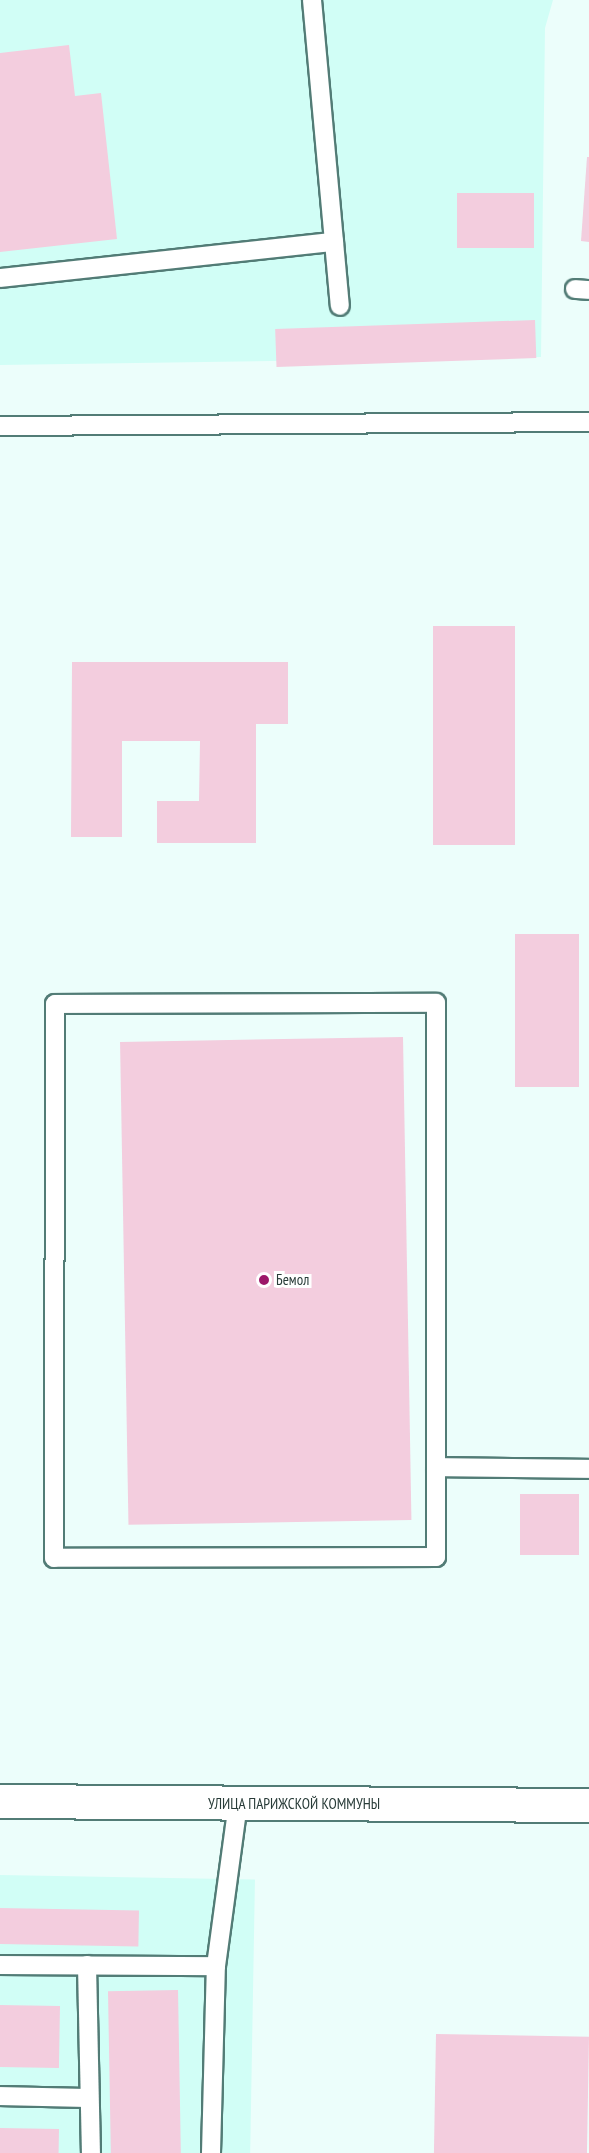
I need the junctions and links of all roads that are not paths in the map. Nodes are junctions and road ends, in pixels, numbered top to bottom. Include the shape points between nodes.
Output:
1 (312, 0) edge
2 (334, 242) junction
3 (0, 278) edge
4 (340, 306) dead end
5 (589, 422) edge
6 (0, 426) edge
7 (436, 1467) junction
8 (589, 1469) edge
9 (0, 1801) edge
10 (238, 1803) junction
11 (589, 1805) edge
12 (0, 1965) edge
13 (87, 1965) junction
14 (216, 1966) junction
15 (0, 2096) edge
16 (88, 2098) junction
17 (91, 2153) edge
18 (211, 2153) edge

1 - 2 lane
2 - 3 lane
2 - 4 lane
5 - 6 lane
7 - 7 lane via 436,1557 54,1558 55,1004 436,1004
7 - 8 lane
9 - 10 main road, УЛИЦА ПАРИЖСКОЙ КОММУНЫ
10 - 11 main road, УЛИЦА ПАРИЖСКОЙ КОММУНЫ
10 - 14 lane
12 - 13 lane
13 - 14 lane
13 - 16 lane
14 - 18 lane
15 - 16 lane
16 - 17 lane

